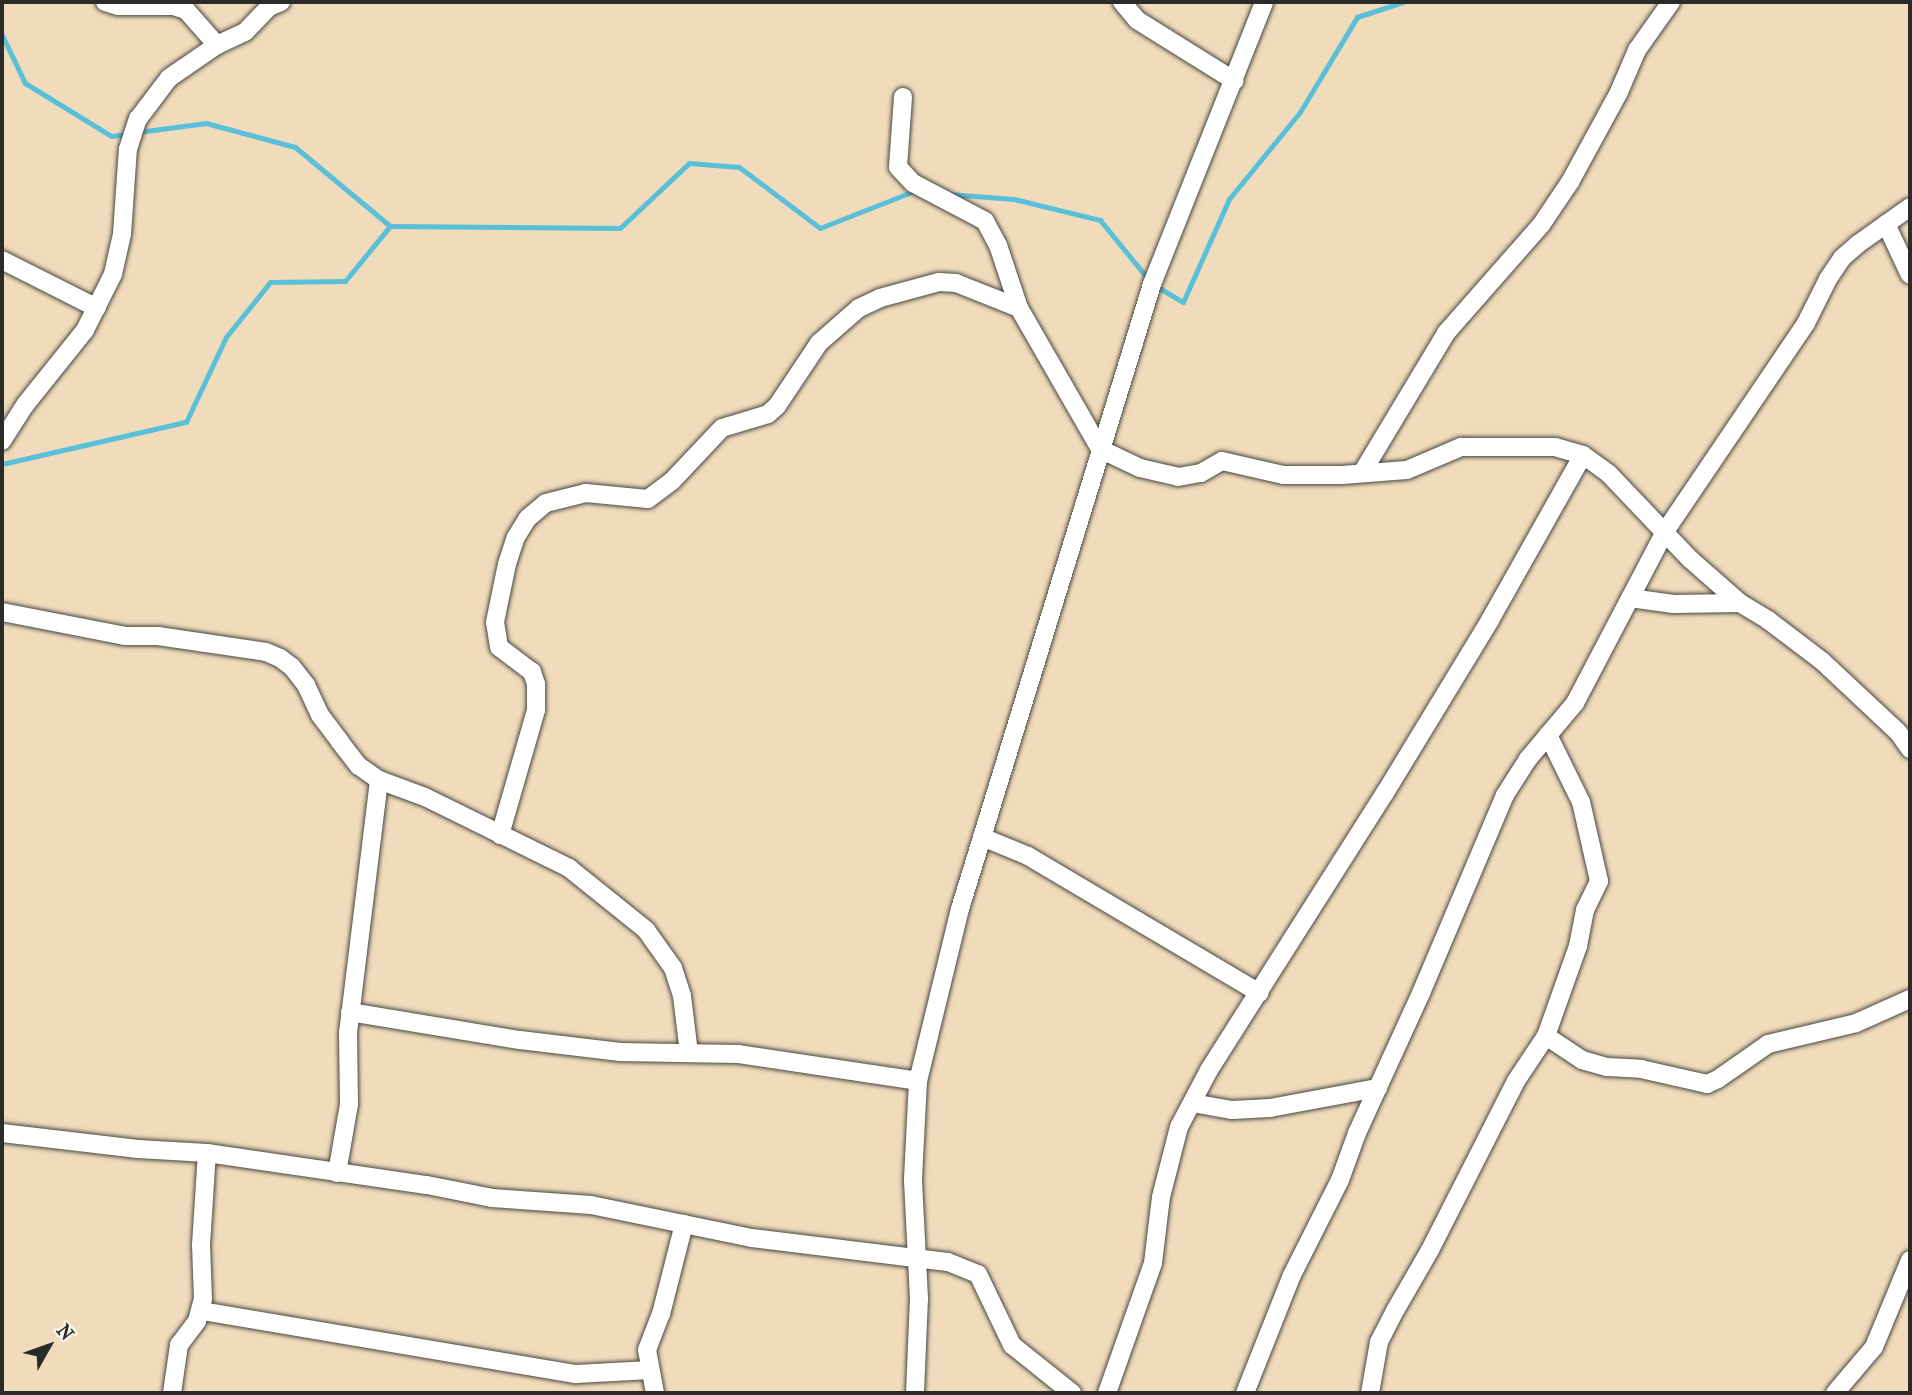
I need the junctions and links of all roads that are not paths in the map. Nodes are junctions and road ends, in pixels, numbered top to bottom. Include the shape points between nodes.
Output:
1 (105, 2) edge
2 (281, 2) edge
3 (1122, 2) edge
4 (1264, 2) edge
5 (1671, 2) edge
6 (217, 45) junction
7 (1235, 80) junction
8 (902, 97) dead end
9 (1910, 206) edge
10 (1886, 225) junction
11 (2, 260) edge
12 (1910, 275) edge
13 (97, 308) junction
14 (1019, 308) junction
15 (2, 441) edge
16 (1100, 449) junction
17 (1583, 455) junction
18 (1362, 473) junction
19 (1666, 530) junction
20 (1630, 598) junction
21 (1740, 603) junction
22 (2, 612) edge
23 (1904, 726) edge
24 (1548, 735) junction
25 (1910, 749) edge
26 (379, 780) junction
27 (500, 835) junction
28 (982, 837) junction
29 (1260, 993) junction
30 (1910, 999) edge
31 (350, 1012) junction
32 (1546, 1036) junction
33 (689, 1053) junction
34 (918, 1081) junction
35 (1378, 1088) junction
36 (1192, 1103) junction
37 (2, 1133) edge
38 (207, 1153) junction
39 (337, 1173) junction
40 (684, 1223) junction
41 (1910, 1260) edge
42 (917, 1261) junction
43 (202, 1311) junction
44 (650, 1370) junction
45 (172, 1393) edge
46 (655, 1393) edge
47 (915, 1393) edge
48 (1072, 1393) edge
49 (1107, 1393) edge
50 (1245, 1393) edge
51 (1370, 1393) edge
52 (1835, 1393) edge

1 - 6 street via 186,10
2 - 6 street via 269,7 245,32
3 - 7 street via 1137,20
4 - 7 street
5 - 18 street via 1637,50 1570,182 1541,225 1447,333
6 - 13 street via 169,78 138,119 128,149 122,234 113,274
7 - 16 street via 1152,284
8 - 14 street via 898,167 913,183 985,222 998,244
9 - 10 street
10 - 12 street
10 - 19 street via 1842,258 1806,323
11 - 13 street
13 - 15 street
14 - 16 street
14 - 27 street via 956,283 939,282 880,298 859,308 819,344 777,406 761,418 722,428 672,481 648,499 586,493 546,503 528,518 507,564 495,622 499,646 532,672 536,710
16 - 18 street via 1140,468 1178,477 1201,473 1222,461 1283,475
16 - 28 street
17 - 18 street via 1555,447 1461,447 1407,470
17 - 19 street
17 - 29 street via 1490,620
19 - 20 street
19 - 21 street via 1690,559
20 - 21 street via 1674,604
20 - 24 street via 1575,703
21 - 23 street
22 - 26 street via 125,636 158,636 266,652 280,658 306,685 320,715 359,766
23 - 25 street
24 - 32 street via 1581,802 1598,881
24 - 35 street via 1505,795
26 - 27 street via 425,797
26 - 31 street
27 - 33 street via 569,868 658,943 682,996
28 - 29 street via 1028,856
28 - 34 street
29 - 36 street
30 - 32 street via 1856,1023 1768,1044 1707,1084 1582,1060
31 - 33 street via 533,1042 620,1052
31 - 39 street via 349,1104
32 - 51 street via 1516,1081 1379,1342
33 - 34 street via 796,1061
34 - 42 street via 913,1179
35 - 36 street via 1269,1108 1232,1110
35 - 50 street via 1340,1180 1292,1275
36 - 49 street via 1179,1127 1161,1197 1153,1263
37 - 38 street
38 - 39 street
38 - 43 street
39 - 40 street via 492,1198 591,1205
40 - 42 street via 752,1238
40 - 44 street via 648,1350
41 - 52 street via 1874,1347
42 - 47 street
42 - 48 street via 948,1262 978,1274 1012,1345
43 - 44 street via 576,1374
43 - 45 street via 179,1345
44 - 46 street

